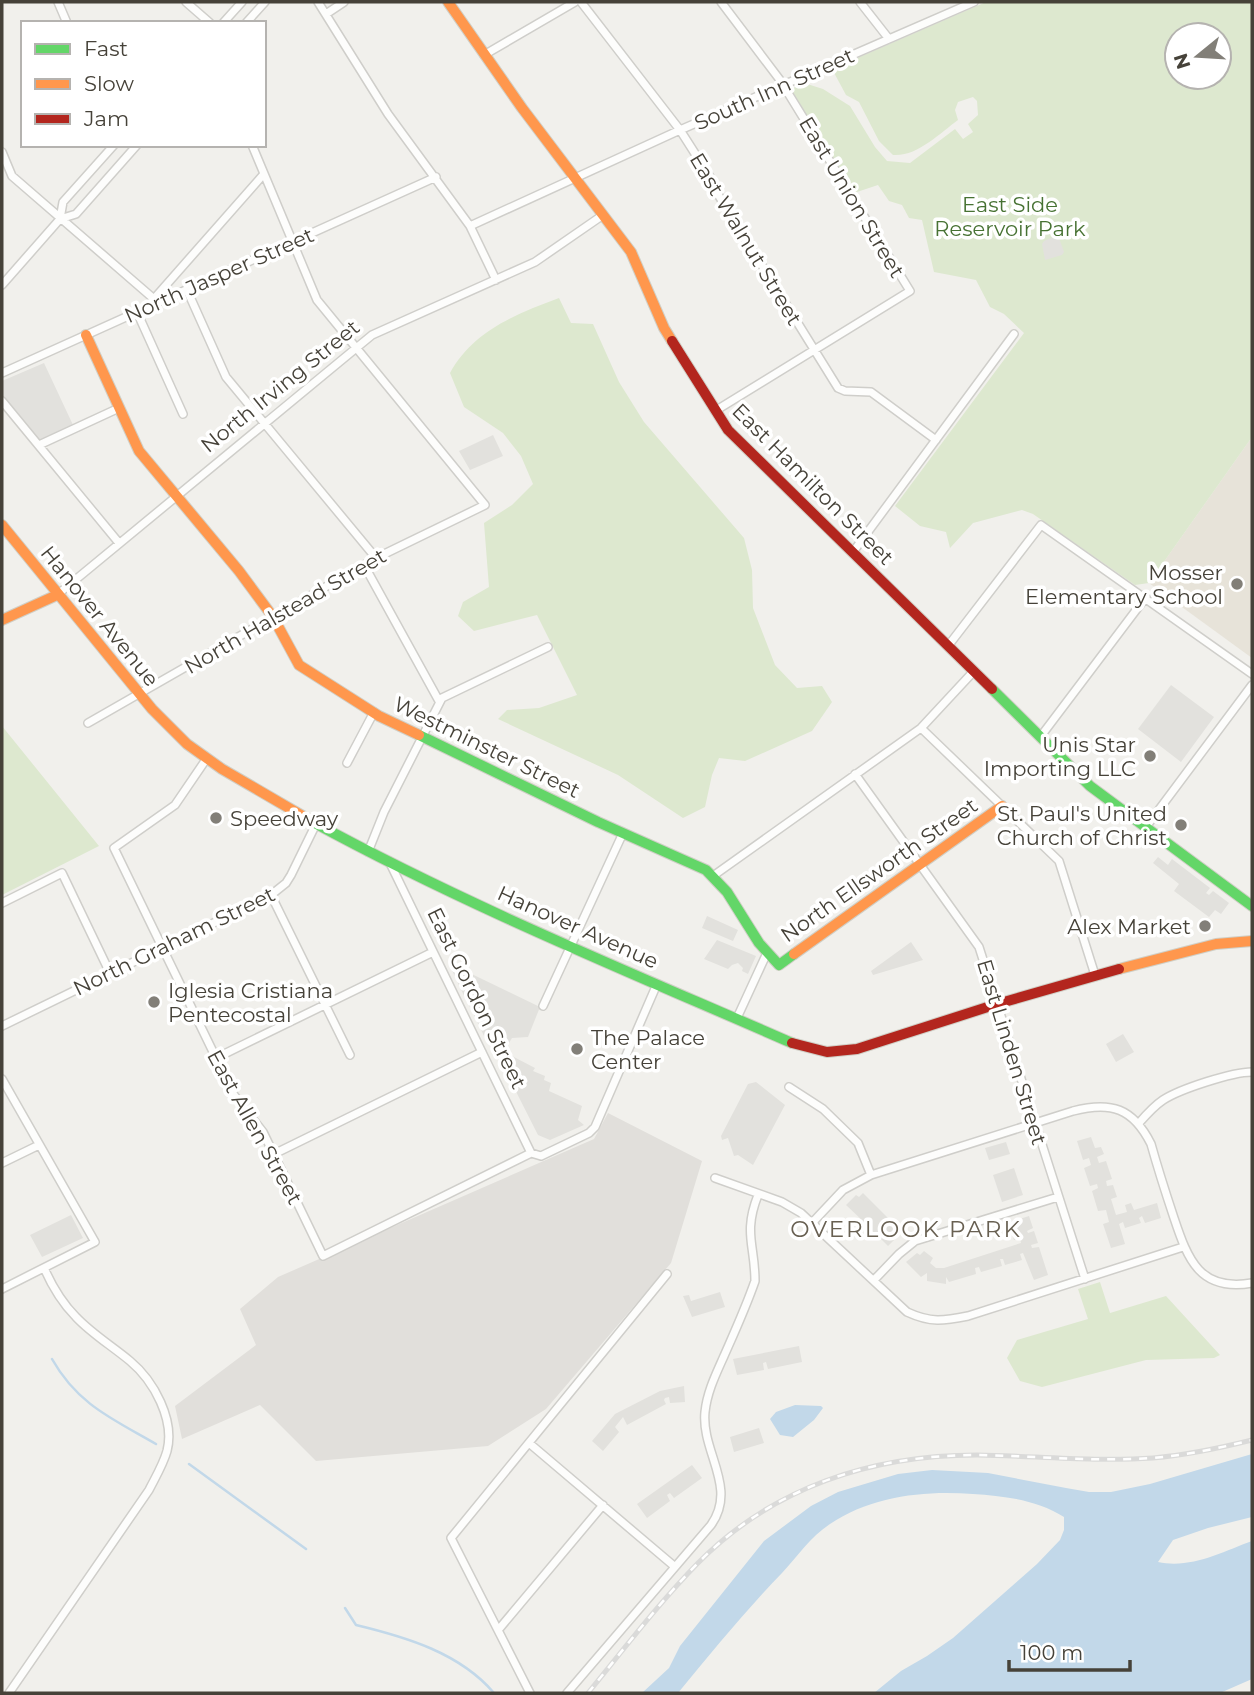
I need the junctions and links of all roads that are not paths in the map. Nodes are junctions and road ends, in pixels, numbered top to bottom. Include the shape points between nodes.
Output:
1 (58, 2) edge
2 (186, 2) edge
3 (242, 2) edge
4 (264, 2) edge
5 (318, 2) edge
6 (344, 2) edge
7 (448, 2) edge
8 (575, 2) edge
9 (581, 2) edge
10 (721, 2) edge
11 (860, 2) edge
12 (974, 2) edge
13 (326, 13) junction
14 (66, 21) edge
15 (208, 21) edge
16 (225, 21) edge
17 (248, 21) edge
18 (889, 39) junction
19 (484, 55) junction
20 (783, 85) junction
21 (680, 130) junction
22 (112, 147) edge
23 (135, 147) edge
24 (253, 147) edge
25 (2, 152) edge
26 (263, 175) junction
27 (436, 177) junction
28 (575, 178) junction
29 (603, 215) junction
30 (61, 219) junction
31 (470, 226) junction
32 (291, 243) junction
33 (495, 280) junction
34 (2, 285) edge
35 (187, 290) junction
36 (154, 299) junction
37 (141, 311) junction
38 (1014, 334) dead end
39 (86, 335) junction
40 (355, 347) junction
41 (813, 350) junction
42 (2, 373) edge
43 (2, 401) edge
44 (119, 408) junction
45 (715, 411) junction
46 (183, 414) dead end
47 (264, 423) junction
48 (936, 440) junction
49 (38, 445) junction
50 (176, 496) junction
51 (2, 525) edge
52 (119, 542) junction
53 (853, 552) junction
54 (376, 558) junction
55 (364, 565) junction
56 (57, 595) junction
57 (1146, 597) junction
58 (273, 617) junction
59 (2, 620) edge
60 (948, 646) junction
61 (548, 647) dead end
62 (974, 671) junction
63 (1252, 674) edge
64 (1252, 685) edge
65 (139, 694) junction
66 (439, 701) junction
67 (374, 712) junction
68 (88, 723) dead end
69 (921, 728) junction
70 (1041, 736) junction
71 (421, 737) junction
72 (206, 758) junction
73 (347, 763) dead end
74 (855, 774) junction
75 (1002, 806) junction
76 (316, 824) junction
77 (1146, 827) junction
78 (623, 833) junction
79 (368, 852) junction
80 (389, 861) junction
81 (920, 865) junction
82 (713, 876) junction
83 (271, 895) junction
84 (2, 903) edge
85 (1252, 906) edge
86 (1252, 942) edge
87 (571, 946) junction
88 (162, 948) junction
89 (433, 952) junction
90 (766, 955) junction
91 (110, 973) junction
92 (1095, 975) junction
93 (657, 984) junction
94 (997, 1004) junction
95 (325, 1005) junction
96 (543, 1006) dead end
97 (737, 1018) junction
98 (2, 1026) edge
99 (482, 1052) junction
100 (350, 1055) dead end
101 (216, 1058) junction
102 (1252, 1072) edge
103 (2, 1079) edge
104 (789, 1087) dead end
105 (1035, 1123) junction
106 (1139, 1123) junction
107 (39, 1145) junction
108 (531, 1153) junction
109 (274, 1154) junction
110 (2, 1163) edge
111 (871, 1175) junction
112 (715, 1178) dead end
113 (758, 1195) junction
114 (1058, 1197) junction
115 (812, 1223) junction
116 (1183, 1247) junction
117 (44, 1268) junction
118 (667, 1274) dead end
119 (1085, 1279) junction
120 (874, 1280) junction
121 (1252, 1283) edge
122 (2, 1289) edge
123 (529, 1443) junction
124 (603, 1505) junction
125 (674, 1566) junction
126 (499, 1629) junction
127 (9, 1693) edge
128 (530, 1693) edge
129 (567, 1693) edge

1 - 14 street
2 - 15 street
3 - 16 street
4 - 17 street
5 - 13 street
6 - 13 street
7 - 19 street, East Hamilton Street
8 - 19 street
9 - 21 street, East Walnut Street
10 - 20 street, East Union Street
11 - 18 street
12 - 18 street, South Inn Street
13 - 27 street via 388,114
18 - 20 street, South Inn Street
19 - 28 street, East Hamilton Street
20 - 21 street, South Inn Street
20 - 41 street, East Union Street via 910,291
21 - 28 street, South Inn Street
21 - 41 street, East Walnut Street
22 - 30 street via 63,202
23 - 30 street via 76,214
24 - 26 street
25 - 30 street via 12,176
26 - 32 street
26 - 36 street
27 - 31 street
27 - 32 street, North Jasper Street
28 - 29 street, East Hamilton Street
28 - 31 street, South Inn Street
29 - 33 street, North Irving Street via 554,252
29 - 45 street, East Hamilton Street via 637,262 664,328
30 - 34 street
30 - 36 street
31 - 33 street
32 - 35 street, North Jasper Street
32 - 40 street via 317,300
33 - 40 street, North Irving Street
35 - 37 street, North Jasper Street
35 - 47 street via 226,377
36 - 37 street
37 - 39 street, North Jasper Street
37 - 46 street
38 - 48 street
39 - 42 street, North Jasper Street
39 - 44 street
40 - 47 street, North Irving Street
40 - 54 street, North Halstead Street via 485,505
41 - 45 street
41 - 48 street, East Walnut Street via 841,391 871,392
43 - 49 street
44 - 49 street
44 - 50 street via 139,451
45 - 53 street, East Hamilton Street
47 - 50 street, North Irving Street
47 - 54 street
48 - 53 street
49 - 52 street
50 - 52 street, North Irving Street
50 - 58 street
51 - 56 street, Hanover Avenue
52 - 56 street, North Irving Street
53 - 60 street, East Hamilton Street
54 - 55 street, North Halstead Street
55 - 58 street, North Halstead Street
55 - 66 street
56 - 59 street, North Irving Street
56 - 65 street, Hanover Avenue
57 - 60 street via 1041,524
57 - 63 street
57 - 70 street
58 - 65 street, North Halstead Street
58 - 67 street, Westminster Street via 299,665
60 - 62 street, East Hamilton Street
61 - 66 street
62 - 69 street
62 - 70 street, East Hamilton Street
64 - 77 street
65 - 68 street, North Halstead Street
65 - 72 street, Hanover Avenue via 170,729
66 - 71 street
67 - 71 street, Westminster Street
67 - 73 street
69 - 74 street
69 - 75 street
70 - 77 street, East Hamilton Street via 1090,786
71 - 78 street, Westminster Street
71 - 79 street
72 - 76 street, Hanover Avenue
72 - 88 street, East Allen Street via 168,811 114,848
74 - 81 street, East Linden Street
74 - 82 street
75 - 81 street, North Ellsworth Street
75 - 92 street via 1059,861
76 - 79 street, Hanover Avenue
76 - 83 street, North Graham Street via 286,883
77 - 85 street, East Hamilton Street
78 - 82 street, Westminster Street
78 - 87 street
79 - 80 street, Hanover Avenue
80 - 87 street, Hanover Avenue
80 - 89 street, East Gordon Street
81 - 90 street, North Ellsworth Street via 779,965
81 - 94 street, East Linden Street via 979,947
82 - 90 street
83 - 88 street, North Graham Street
83 - 95 street
84 - 91 street via 62,873
86 - 92 street, Hanover Avenue via 1203,946
87 - 93 street, Hanover Avenue
87 - 96 street
88 - 91 street, North Graham Street
88 - 101 street, East Allen Street
89 - 95 street
89 - 99 street, East Gordon Street
90 - 97 street, North Ellsworth Street
91 - 98 street, North Graham Street
92 - 94 street, Hanover Avenue
93 - 97 street, Hanover Avenue
93 - 108 street via 594,1129 541,1156
94 - 97 street, Hanover Avenue via 857,1049 827,1052 803,1047
94 - 105 street, East Linden Street
95 - 100 street
95 - 101 street
99 - 108 street, East Gordon Street
99 - 109 street
101 - 109 street, East Allen Street
102 - 106 street via 1175,1094
103 - 107 street
104 - 111 street via 823,1109 858,1143
105 - 106 street via 1091,1106 1114,1107
105 - 111 street
105 - 114 street, East Linden Street
106 - 116 street via 1151,1144
107 - 110 street
107 - 117 street via 95,1242
108 - 109 street, East Allen Street via 323,1256
111 - 115 street via 843,1190
112 - 113 street
113 - 115 street via 782,1202
113 - 125 street via 748,1233 755,1282 705,1409 706,1434 721,1482 720,1502 711,1525
114 - 119 street, East Linden Street
114 - 120 street via 915,1241
115 - 120 street
116 - 119 street
116 - 121 street via 1195,1266 1217,1281
117 - 122 street
117 - 127 street via 71,1311 140,1371 164,1411 167,1452 158,1473
118 - 123 street
119 - 120 street via 940,1321 907,1312
123 - 124 street
123 - 126 street via 451,1538
124 - 125 street
124 - 126 street
125 - 129 street
126 - 128 street

